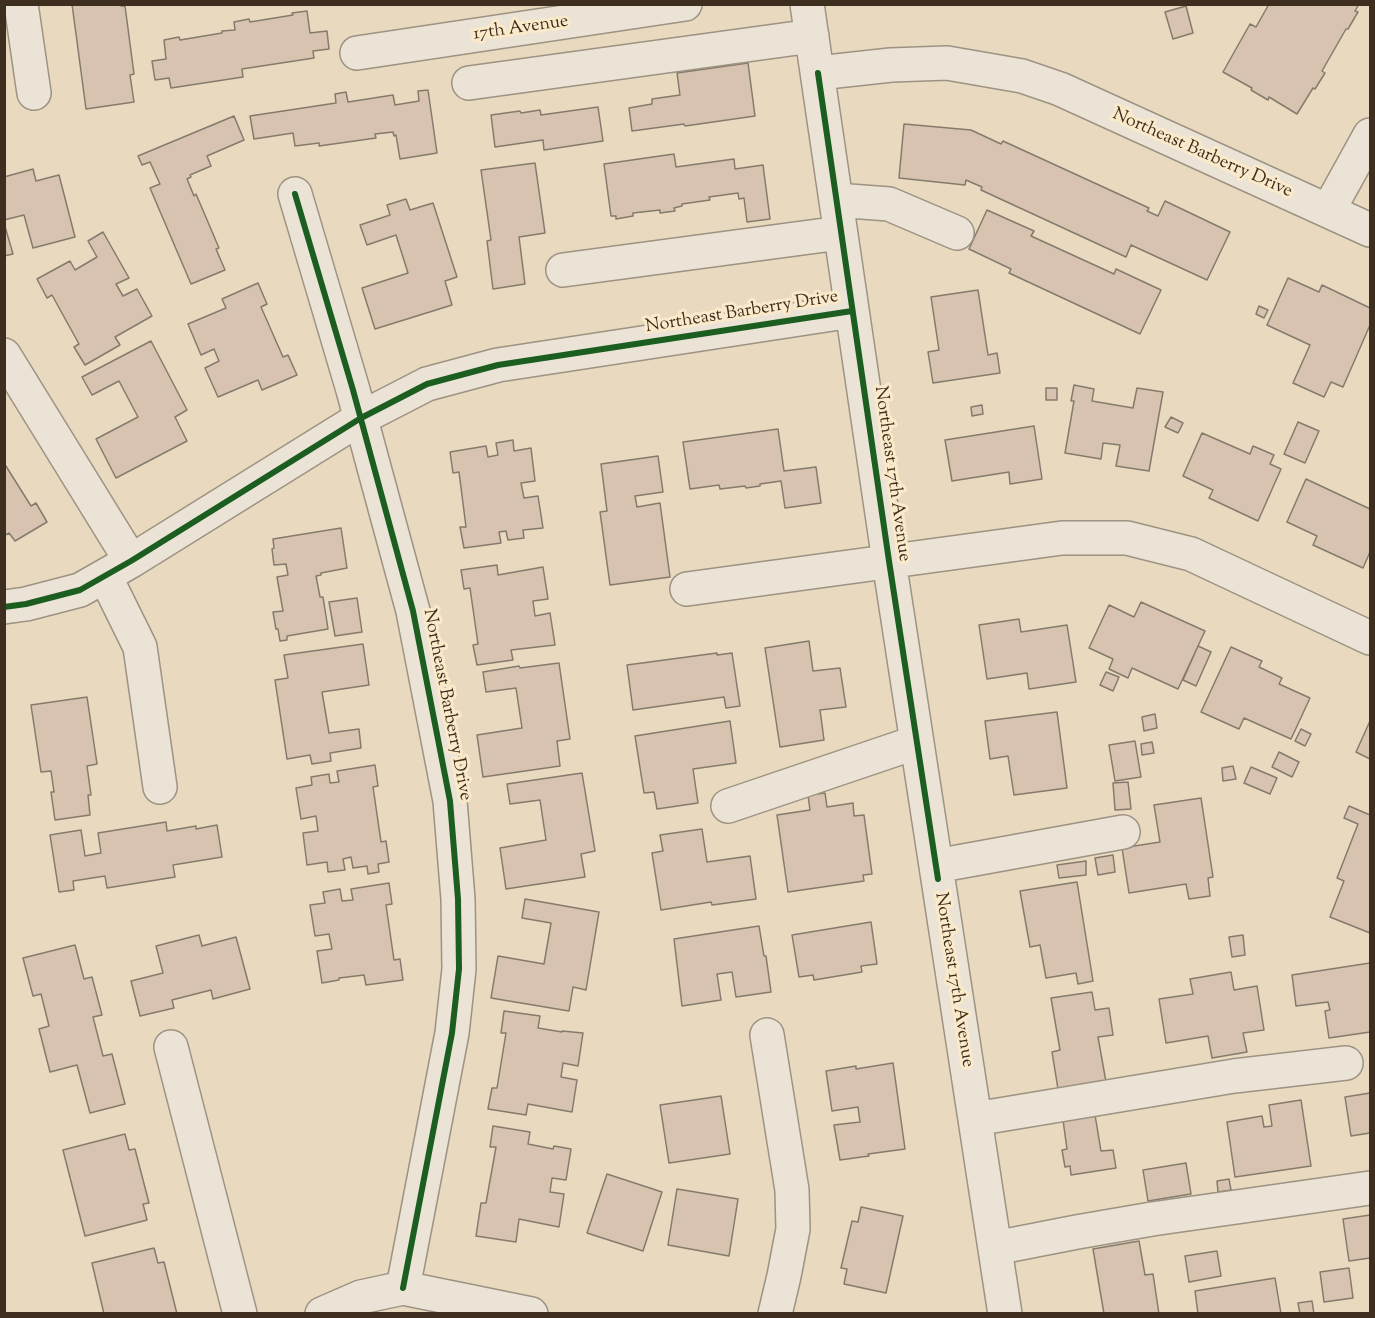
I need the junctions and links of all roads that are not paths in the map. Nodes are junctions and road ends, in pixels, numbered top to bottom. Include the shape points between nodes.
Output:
1 (21, 4) edge
2 (685, 4) edge
3 (810, 20) edge
4 (357, 53) dead end
5 (818, 74) junction
6 (470, 83) dead end
7 (34, 93) dead end
8 (1371, 135) edge
9 (296, 194) dead end
10 (836, 200) junction
11 (1328, 211) junction
12 (1371, 231) edge
13 (840, 233) junction
14 (957, 233) dead end
15 (563, 270) dead end
16 (852, 311) junction
17 (4, 355) edge
18 (361, 418) junction
19 (889, 561) junction
20 (118, 568) junction
21 (687, 588) dead end
22 (4, 607) edge
23 (1371, 638) edge
24 (917, 742) junction
25 (160, 787) dead end
26 (728, 806) dead end
27 (1122, 832) dead end
28 (936, 866) junction
29 (767, 1035) dead end
30 (171, 1047) dead end
31 (1346, 1063) dead end
32 (975, 1119) junction
33 (1371, 1188) edge
34 (995, 1248) junction
35 (403, 1288) junction
36 (240, 1314) edge
37 (322, 1314) edge
38 (531, 1314) edge
39 (776, 1314) edge
40 (1005, 1314) edge

1 - 7 street
2 - 4 street, 17th Avenue
3 - 5 street, Northeast 17th Avenue
3 - 6 street
5 - 10 street, Northeast 17th Avenue
5 - 11 street, Northeast Barberry Drive via 947,63 1022,76 1060,89
8 - 11 street
9 - 18 street, Northeast Barberry Drive
10 - 13 street, Northeast 17th Avenue
10 - 14 street via 889,204
11 - 12 street, Northeast Barberry Drive
13 - 15 street
13 - 16 street, Northeast 17th Avenue
16 - 18 street, Northeast Barberry Drive via 498,365 427,384
16 - 19 street, Northeast 17th Avenue
17 - 20 street
18 - 20 street, Northeast Barberry Drive
18 - 35 street, Northeast Barberry Drive via 412,611 450,801 459,899 459,969 452,1033
19 - 21 street
19 - 23 street via 1062,538 1127,538 1191,554
19 - 24 street, Northeast 17th Avenue
20 - 22 street, Northeast Barberry Drive via 80,590
20 - 25 street via 140,648
24 - 26 street
24 - 28 street, Northeast 17th Avenue
27 - 28 street
28 - 32 street, Northeast 17th Avenue
29 - 39 street via 792,1190 792,1229
30 - 36 street
31 - 32 street via 1234,1076
32 - 34 street, Northeast 17th Avenue
33 - 34 street via 1152,1219
34 - 40 street, Northeast 17th Avenue
35 - 37 street via 361,1297
35 - 38 street

